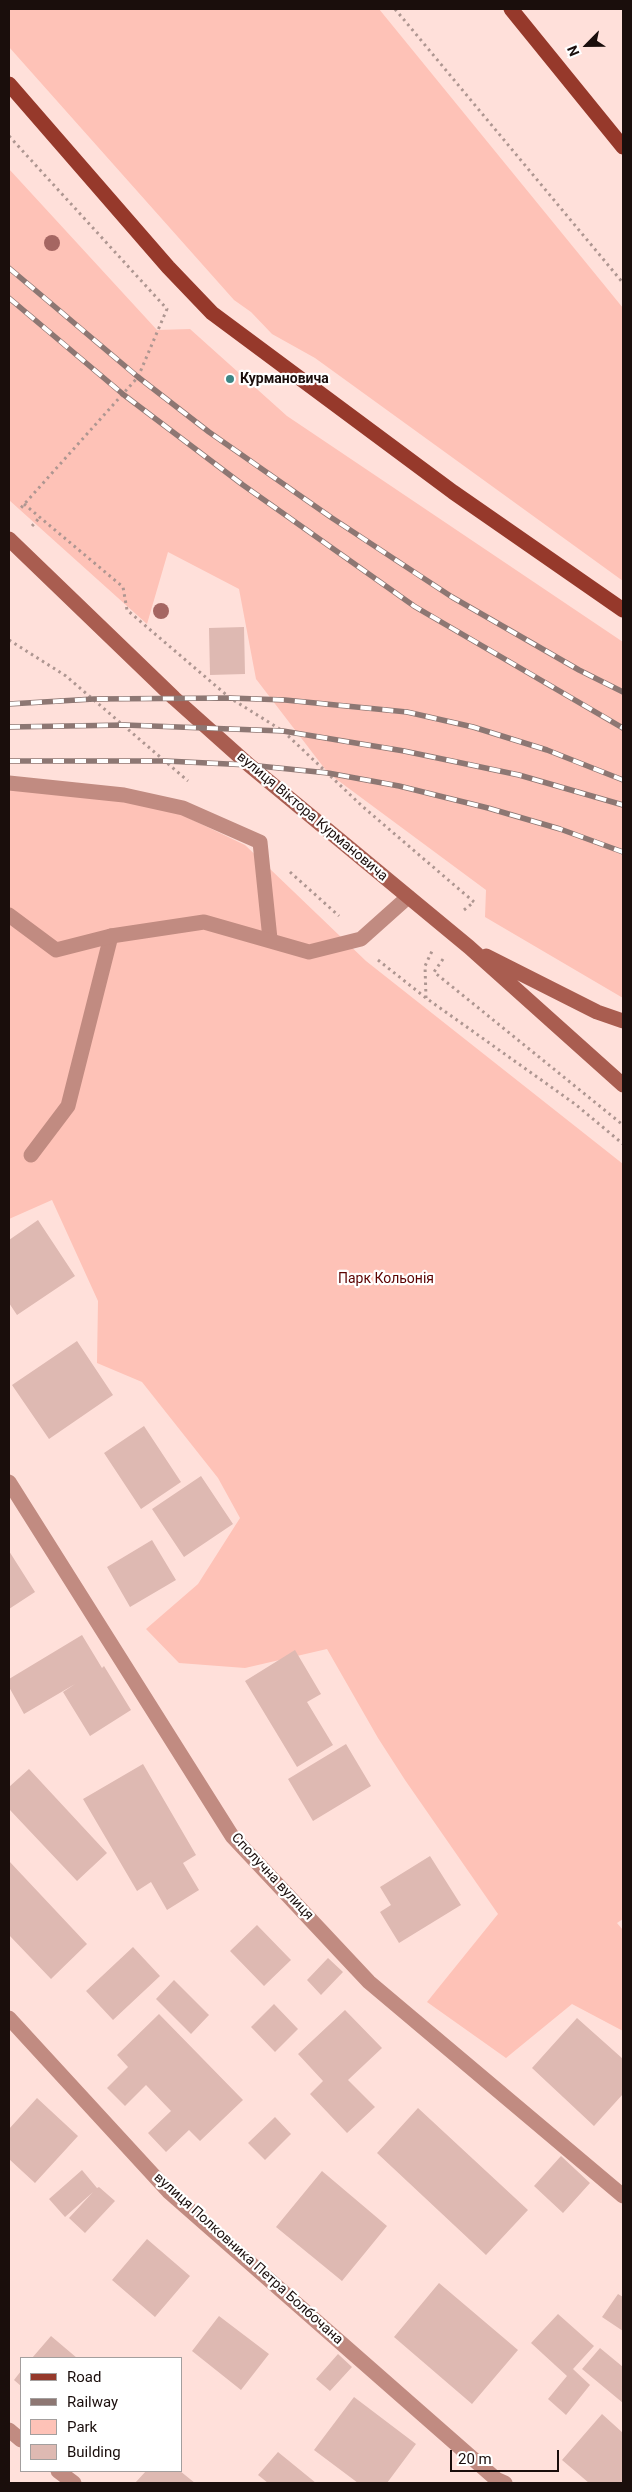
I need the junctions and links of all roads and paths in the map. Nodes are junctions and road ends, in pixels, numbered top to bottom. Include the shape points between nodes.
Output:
1 (395, 9) edge
2 (511, 9) edge
3 (9, 84) edge
4 (9, 136) edge
5 (623, 147) edge
6 (623, 283) edge
7 (24, 504) junction
8 (20, 510) dead end
9 (9, 539) edge
10 (623, 610) edge
11 (9, 783) edge
12 (408, 897) junction
13 (474, 902) dead end
14 (9, 914) edge
15 (111, 936) junction
16 (270, 940) junction
17 (469, 947) junction
18 (371, 954) dead end
19 (623, 1021) edge
20 (623, 1085) edge
21 (623, 1144) edge
22 (31, 1155) dead end
23 (9, 1482) edge
24 (9, 2018) edge
25 (623, 2196) edge
26 (9, 2430) edge
27 (20, 2439) edge
28 (59, 2472) edge
29 (498, 2482) edge
30 (74, 2483) edge

1 - 6 path
2 - 5 main road
3 - 10 main road via 212,313 453,492
4 - 7 path via 167,309 138,377
7 - 8 path
7 - 13 path via 123,588 127,610 230,698 283,731 362,806
9 - 12 street, вулиця Віктора Курмановича via 174,698
11 - 16 street via 124,795 183,808 260,842
12 - 16 street via 361,939 309,952
12 - 17 street, вулиця Віктора Курмановича
14 - 15 street via 56,950
15 - 16 street via 204,922
15 - 22 street via 68,1106
17 - 19 street via 597,1012
17 - 20 street, вулиця Віктора Курмановича
18 - 21 path via 426,998 575,1104
23 - 25 street, Сполучна вулиця via 232,1836 368,1982
24 - 29 street, вулиця Полковника Петра Болбочана via 168,2191
26 - 27 street
28 - 30 street

